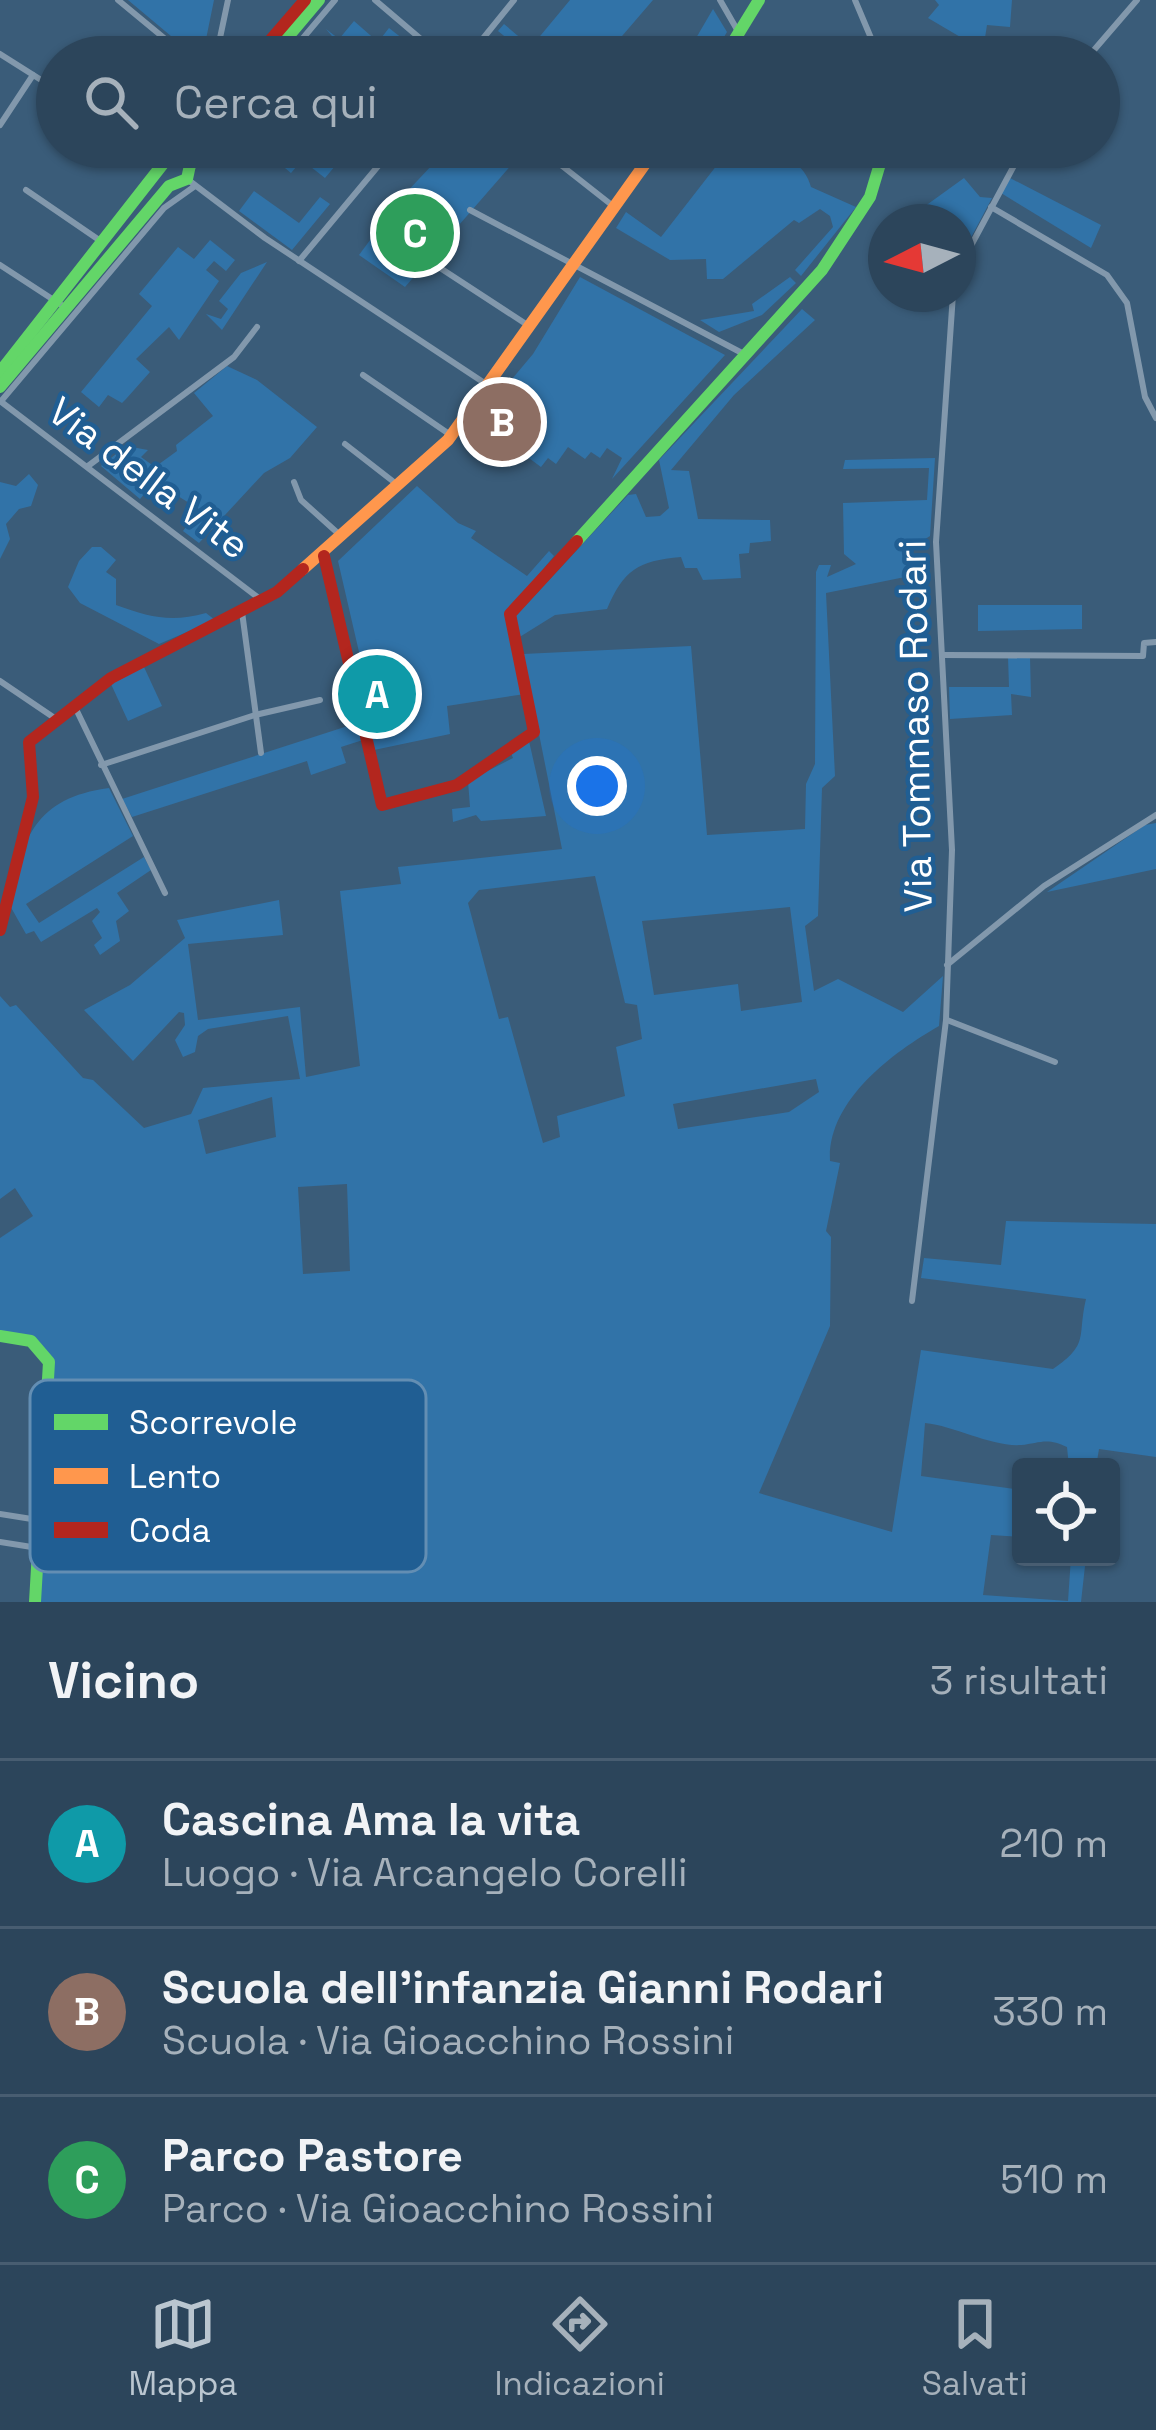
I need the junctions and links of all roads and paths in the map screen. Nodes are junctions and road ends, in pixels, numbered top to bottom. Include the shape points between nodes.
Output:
1 (118, 0) edge
2 (228, 0) edge
3 (304, 0) edge
4 (319, 0) edge
5 (335, 0) edge
6 (375, 0) edge
7 (514, 0) edge
8 (720, 0) edge
9 (759, 0) edge
10 (855, 0) edge
11 (1137, 0) edge
12 (739, 33) junction
13 (162, 36) edge
14 (221, 36) edge
15 (274, 36) edge
16 (289, 36) edge
17 (304, 36) edge
18 (417, 36) edge
19 (485, 36) edge
20 (737, 36) edge
21 (870, 36) edge
22 (1106, 36) edge
23 (0, 54) edge
24 (33, 75) junction
25 (36, 77) edge
26 (0, 125) edge
27 (180, 168) edge
28 (376, 168) edge
29 (565, 168) edge
30 (639, 168) edge
31 (880, 168) edge
32 (1012, 168) edge
33 (26, 190) dead end
34 (614, 206) junction
35 (991, 207) junction
36 (470, 210) dead end
37 (976, 236) edge
38 (104, 243) junction
39 (299, 261) junction
40 (431, 262) dead end
41 (574, 265) junction
42 (0, 266) edge
43 (63, 305) junction
44 (952, 312) edge
45 (257, 327) dead end
46 (532, 328) junction
47 (742, 352) junction
48 (36, 354) junction
49 (0, 372) edge
50 (363, 375) dead end
51 (490, 386) junction
52 (0, 387) edge
53 (0, 401) edge
54 (1156, 418) edge
55 (452, 436) junction
56 (345, 445) dead end
57 (88, 466) junction
58 (294, 482) dead end
59 (399, 486) junction
60 (343, 538) junction
61 (324, 556) junction
62 (262, 602) junction
63 (242, 612) junction
64 (1156, 643) edge
65 (943, 655) junction
66 (0, 681) edge
67 (320, 700) dead end
68 (74, 704) junction
69 (255, 715) junction
70 (56, 718) junction
71 (261, 753) dead end
72 (101, 765) junction
73 (1156, 814) edge
74 (165, 893) dead end
75 (0, 930) edge
76 (947, 965) junction
77 (946, 1020) junction
78 (1055, 1062) dead end
79 (912, 1301) dead end
80 (0, 1336) edge
81 (48, 1380) edge
82 (0, 1514) edge
83 (30, 1518) edge
84 (0, 1542) edge
85 (30, 1547) edge
86 (37, 1572) edge
87 (35, 1602) edge

1 - 13 street
2 - 14 street
3 - 15 street
4 - 16 street
5 - 17 street
6 - 18 street
7 - 19 street
8 - 12 street
9 - 12 street
10 - 21 street
11 - 22 street
12 - 20 street
23 - 24 street
24 - 25 street
24 - 26 street
27 - 38 street
27 - 39 street
27 - 43 street
27 - 48 street via 164,208
28 - 39 street
29 - 34 street
30 - 34 street
31 - 47 street via 842,244
32 - 35 street
33 - 38 street
34 - 41 street
35 - 37 street
35 - 54 street via 1107,275 1119,290
36 - 41 street
38 - 43 street
39 - 51 street
40 - 46 street
41 - 46 street
41 - 47 street
42 - 43 street
43 - 48 street
43 - 49 street
44 - 65 street, Via Tommaso Rodari via 936,542
45 - 57 street via 234,357
46 - 51 street
47 - 61 street via 510,614 534,733 457,785 382,805
48 - 52 street
48 - 53 street
50 - 55 street
51 - 55 street
53 - 57 street, Via della Vite
55 - 59 street
56 - 59 street
57 - 62 street, Via della Vite
58 - 60 street via 301,500
59 - 60 street
60 - 61 street
61 - 62 street
62 - 63 street
63 - 68 street
63 - 69 street
64 - 65 street via 1144,643 1143,656
65 - 76 street, Via Tommaso Rodari via 952,850
66 - 70 street
67 - 69 street
68 - 70 street
68 - 72 street
69 - 71 street
69 - 72 street
70 - 75 street via 26,748 33,797
72 - 74 street
73 - 76 street via 1044,886
76 - 77 street, Via Tommaso Rodari
77 - 78 street
77 - 79 street, Via Tommaso Rodari
80 - 81 street via 39,1352
82 - 83 street
84 - 85 street
86 - 87 street

